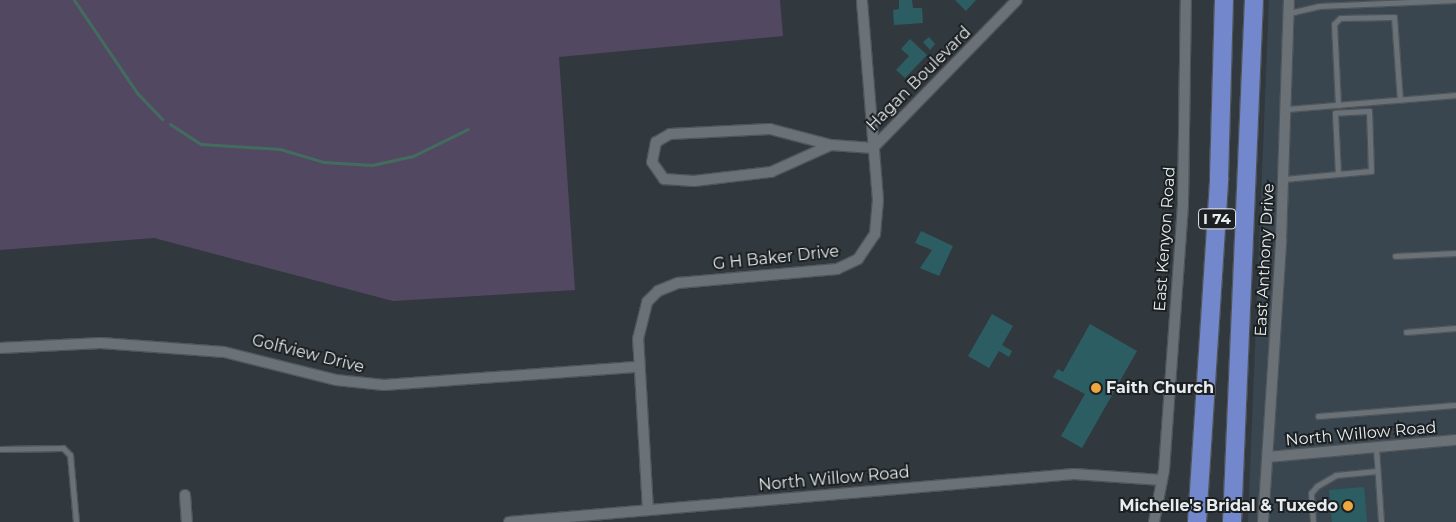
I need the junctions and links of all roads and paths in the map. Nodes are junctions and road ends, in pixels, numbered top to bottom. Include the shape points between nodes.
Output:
1 (862, 0) edge
2 (1017, 0) edge
3 (1186, 0) edge
4 (1224, 0) edge
5 (1254, 0) edge
6 (1289, 0) edge
7 (1456, 0) edge
8 (1289, 13) junction
9 (1456, 95) edge
10 (1400, 100) junction
11 (1338, 105) junction
12 (1286, 109) junction
13 (831, 145) junction
14 (873, 148) junction
15 (1338, 174) junction
16 (1284, 179) junction
17 (1456, 253) edge
18 (1395, 256) dead end
19 (1456, 328) edge
20 (1406, 332) dead end
21 (1240, 344) junction
22 (0, 348) edge
23 (638, 367) junction
24 (1456, 405) edge
25 (1318, 416) dead end
26 (1202, 437) junction
27 (1456, 440) edge
28 (1376, 447) junction
29 (0, 449) edge
30 (1268, 457) junction
31 (1377, 471) junction
32 (1162, 480) junction
33 (185, 495) dead end
34 (648, 510) junction
35 (76, 522) edge
36 (186, 522) edge
37 (509, 522) edge
38 (1154, 522) edge
39 (1186, 522) edge
40 (1197, 522) edge
41 (1221, 522) edge
42 (1232, 522) edge
43 (1263, 522) edge
44 (1314, 522) edge
45 (1381, 522) edge

1 - 14 street, G H Baker Drive
2 - 14 street, Hagan Boulevard
3 - 32 street, East Kenyon Road via 1183,204
4 - 26 highway, I 74 via 1219,178
5 - 21 highway, I 74
6 - 8 street, East Anthony Drive
7 - 8 lane via 1319,6
8 - 12 street, East Anthony Drive
9 - 10 lane
10 - 11 lane
10 - 11 lane via 1394,17 1340,18 1334,24
11 - 12 lane
12 - 16 street, East Anthony Drive
13 - 13 street, Hagan Boulevard via 770,129 678,133 659,138 652,162 658,175 672,182 753,176
13 - 14 street, Hagan Boulevard
14 - 23 street, G H Baker Drive via 878,219 871,244 858,260 837,269 689,282 658,291 639,319
15 - 15 lane via 1374,167 1369,111 1335,113
15 - 16 lane
16 - 30 street, East Anthony Drive
17 - 18 lane
19 - 20 lane
21 - 41 highway, I 74
21 - 42 highway
22 - 23 street, Golfview Drive via 101,343 224,352 336,380 384,385
23 - 34 street, G H Baker Drive
24 - 25 lane
26 - 39 highway
26 - 40 highway, I 74
27 - 28 street, North Willow Road
28 - 30 street, North Willow Road
28 - 31 lane
29 - 35 lane via 63,448 70,455
30 - 43 street, East Anthony Drive
31 - 44 lane via 1336,475 1317,486 1311,493
31 - 45 lane
32 - 34 street, North Willow Road via 1074,474
32 - 38 street, East Kenyon Road
33 - 36 street
34 - 37 street, North Willow Road

